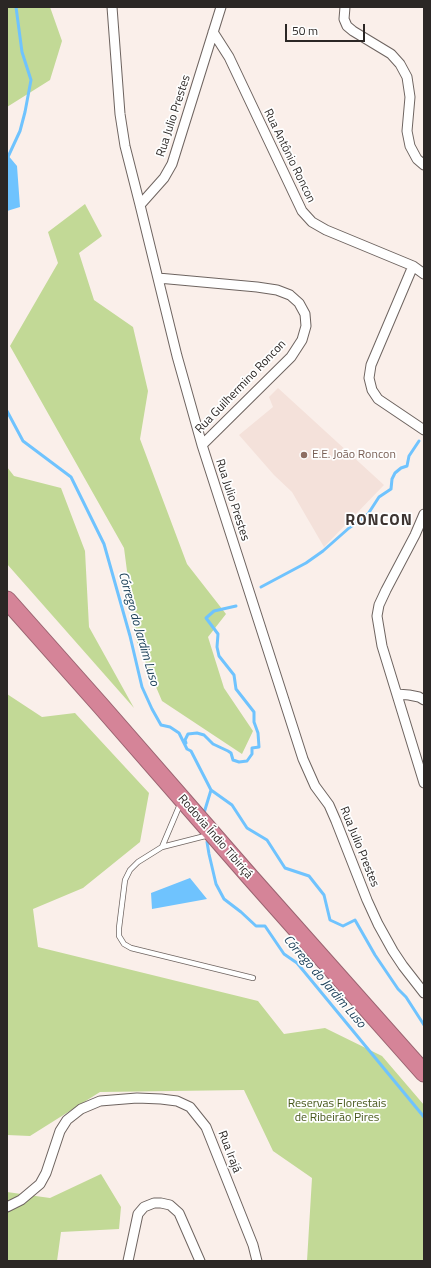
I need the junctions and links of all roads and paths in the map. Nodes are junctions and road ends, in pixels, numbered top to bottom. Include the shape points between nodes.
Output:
1 (112, 7) edge
2 (221, 7) edge
3 (345, 7) edge
4 (214, 32) junction
5 (424, 165) edge
6 (140, 205) junction
7 (413, 266) junction
8 (424, 274) edge
9 (158, 278) junction
10 (424, 430) edge
11 (202, 446) junction
12 (424, 514) edge
13 (7, 600) edge
14 (397, 694) junction
15 (424, 700) edge
16 (424, 783) edge
17 (182, 799) junction
18 (212, 834) junction
19 (162, 847) junction
20 (253, 978) dead end
21 (422, 987) edge
22 (424, 1073) edge
23 (7, 1207) edge
24 (128, 1261) edge
25 (200, 1261) edge
26 (257, 1261) edge

1 - 6 street via 120,114
2 - 4 street, Rua Julio Prestes
3 - 5 street via 344,19 347,26 391,54 408,77 410,97 407,131 410,146 417,159
4 - 6 street, Rua Julio Prestes via 172,164 164,178
4 - 7 street, Rua Antônio Roncon via 229,57 302,211 312,222 326,230
6 - 9 street, Rua Julio Prestes
7 - 8 street, Rua Antônio Roncon
7 - 10 street via 371,366 369,378 378,399
9 - 11 street, Rua Julio Prestes
9 - 11 street, Rua Guilhermino Roncon via 277,290 299,302 304,314 306,326 302,340 291,357
11 - 21 street, Rua Julio Prestes via 308,772 329,805 378,924 393,951
12 - 14 street via 386,590 377,616 382,646
13 - 17 highway, Rodovia Índio Tibiriçá
14 - 15 street
14 - 16 street
17 - 18 highway, Rodovia Índio Tibiriçá
17 - 19 lane
18 - 19 lane
18 - 22 highway, Rodovia Índio Tibiriçá
19 - 20 lane via 138,862 125,880 119,928 119,936 124,944 131,948
23 - 26 street, Rua Irajá via 21,1200 40,1184 60,1130 67,1120 81,1109 100,1101 137,1098 177,1101 190,1107 206,1127
24 - 25 street via 138,1214 144,1207 161,1203 170,1205 179,1213

